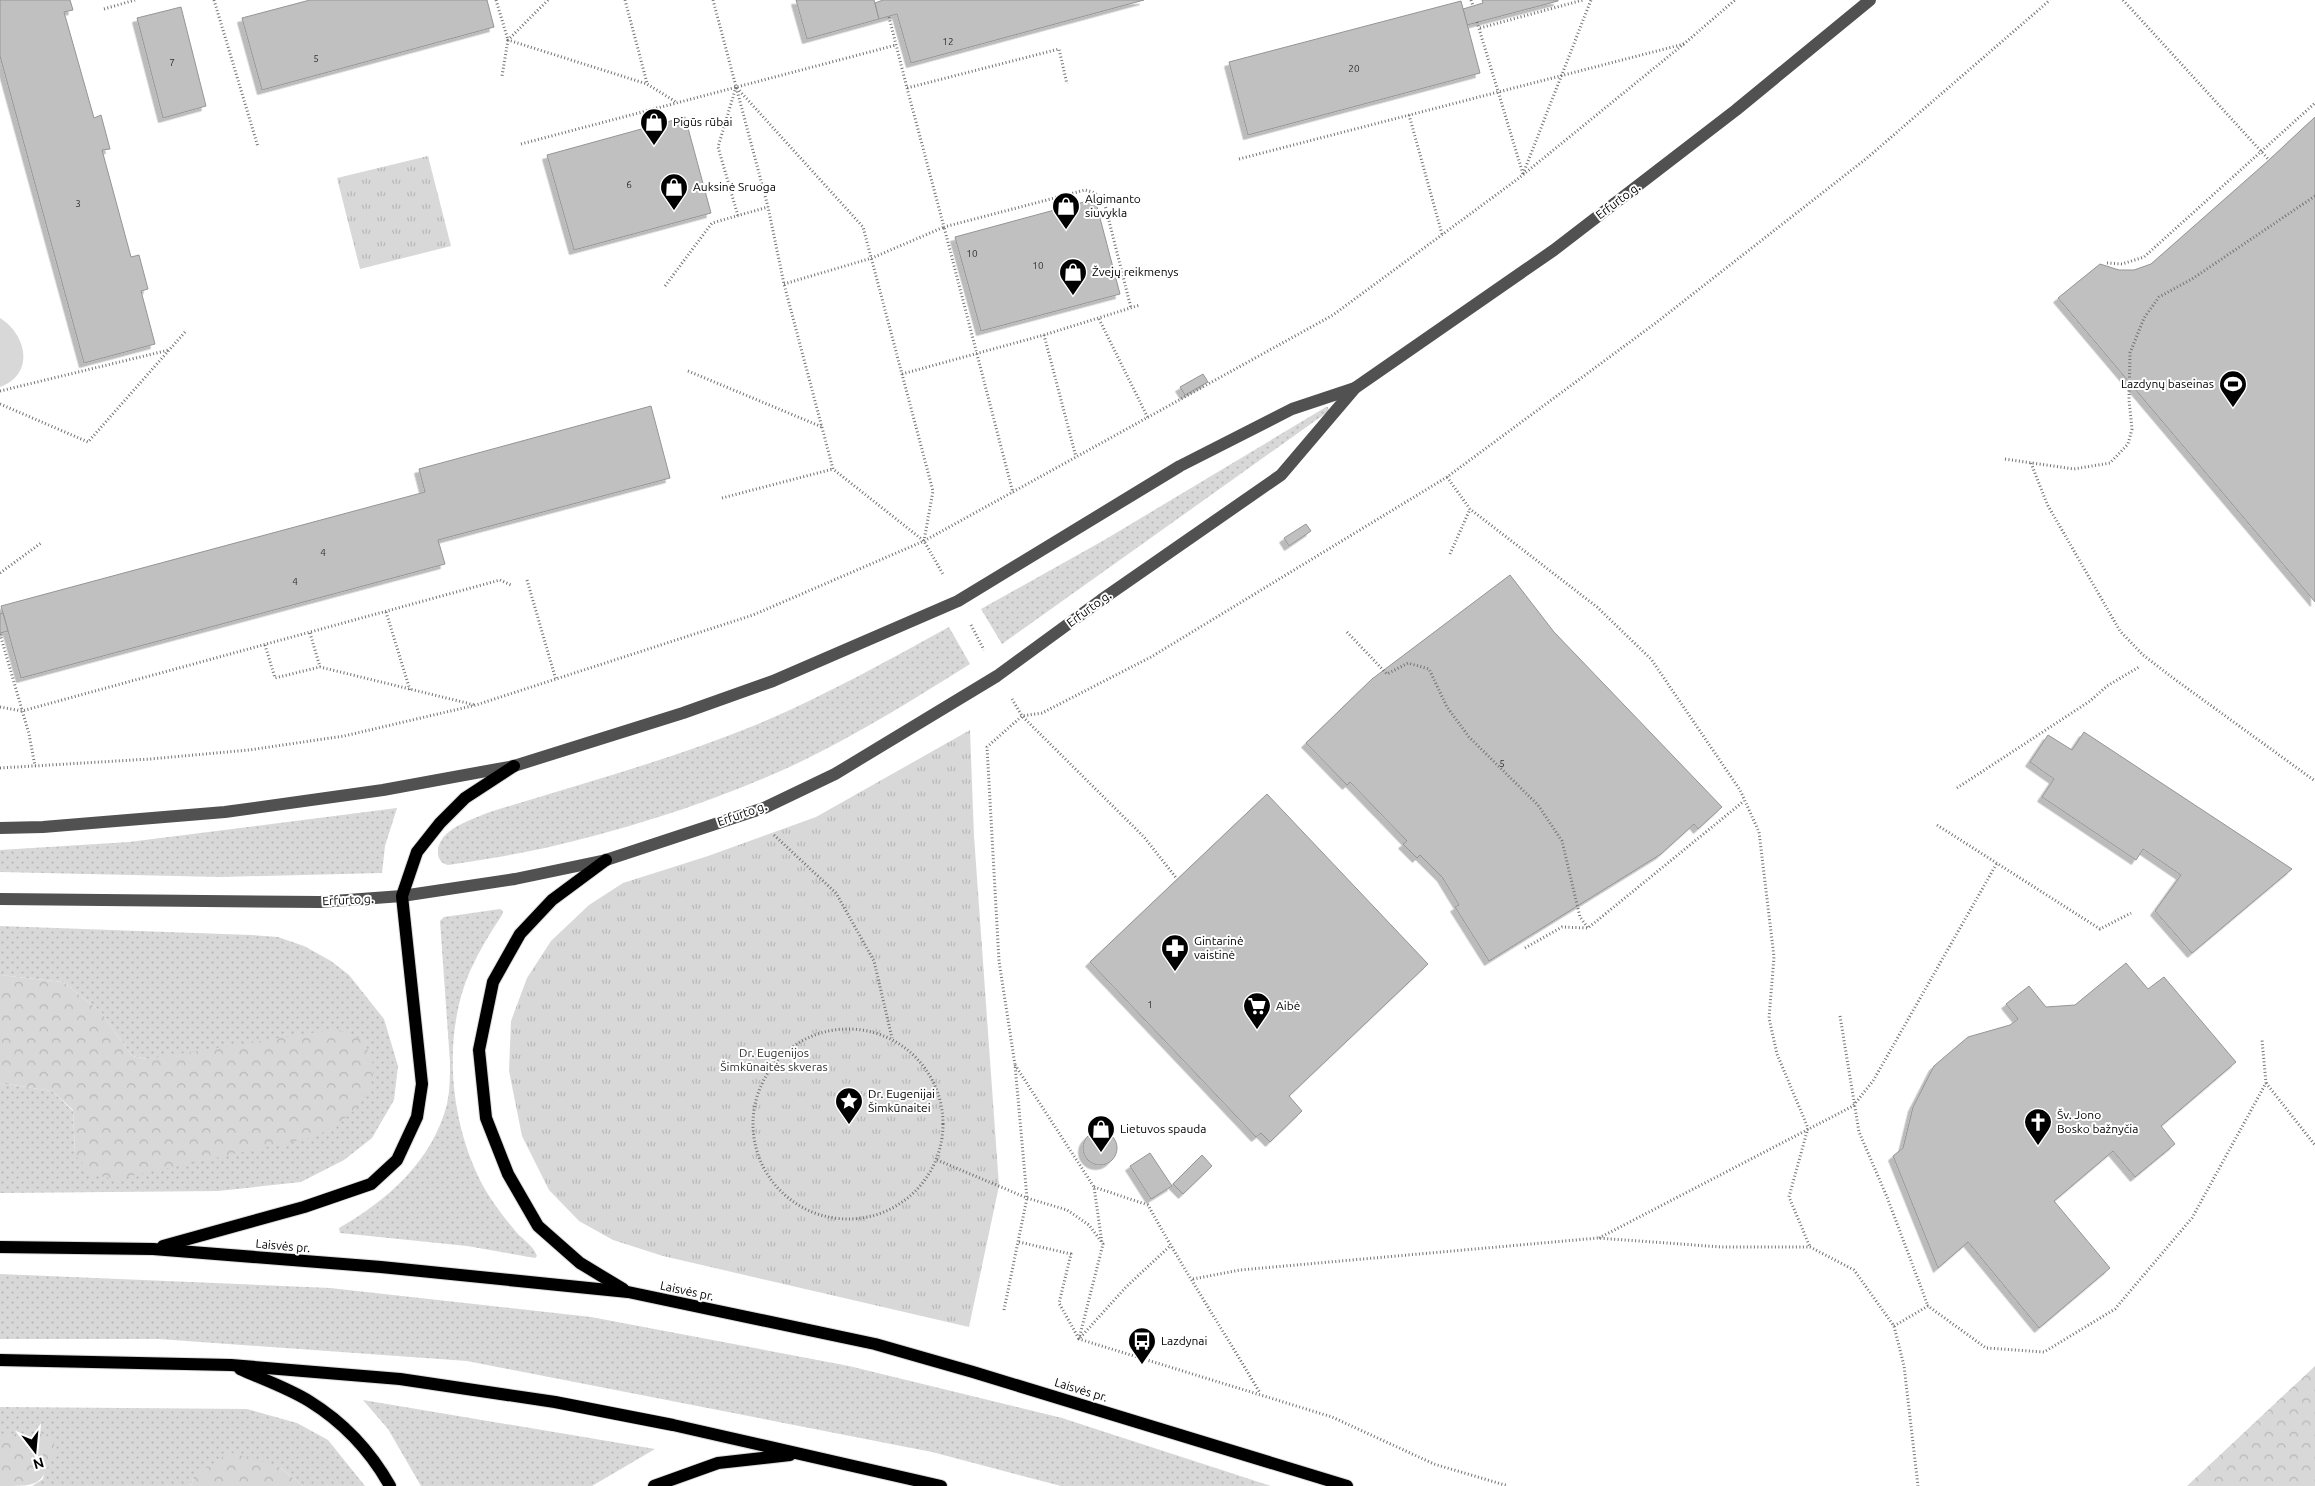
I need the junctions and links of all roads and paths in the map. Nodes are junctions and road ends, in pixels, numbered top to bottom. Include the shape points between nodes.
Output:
1 (136, 0) edge
2 (214, 0) edge
3 (496, 0) edge
4 (548, 0) edge
5 (625, 0) edge
6 (713, 0) edge
7 (1471, 0) edge
8 (1583, 0) edge
9 (1591, 0) edge
10 (1735, 0) edge
11 (1870, 0) edge
12 (2050, 0) edge
13 (2123, 0) edge
14 (1473, 6) dead end
15 (104, 8) dead end
16 (889, 17) dead end
17 (1478, 22) dead end
18 (1480, 28) junction
19 (508, 40) junction
20 (1686, 43) junction
21 (896, 45) junction
22 (1562, 74) junction
23 (502, 76) dead end
24 (647, 84) junction
25 (1067, 84) dead end
26 (736, 87) junction
27 (907, 88) junction
28 (1498, 90) junction
29 (676, 102) junction
30 (2315, 103) edge
31 (1409, 115) junction
32 (521, 144) dead end
33 (258, 147) dead end
34 (2261, 151) junction
35 (1239, 159) dead end
36 (2269, 160) dead end
37 (1523, 174) junction
38 (2315, 196) edge
39 (768, 207) junction
40 (738, 216) junction
41 (944, 227) junction
42 (1442, 234) junction
43 (872, 258) junction
44 (2106, 263) dead end
45 (784, 284) junction
46 (666, 286) dead end
47 (1140, 305) dead end
48 (1131, 308) junction
49 (1100, 319) junction
50 (185, 332) dead end
51 (1044, 335) junction
52 (170, 350) junction
53 (976, 353) junction
54 (688, 371) dead end
55 (902, 374) junction
56 (1355, 388) junction
57 (0, 390) edge
58 (0, 404) edge
59 (1148, 418) junction
60 (822, 428) junction
61 (1076, 457) junction
62 (2005, 459) dead end
63 (2031, 463) junction
64 (833, 469) junction
65 (1447, 477) junction
66 (1013, 493) junction
67 (722, 498) dead end
68 (1470, 509) junction
69 (924, 541) junction
70 (41, 543) dead end
71 (1450, 554) dead end
72 (0, 573) edge
73 (527, 580) dead end
74 (511, 585) dead end
75 (386, 612) junction
76 (1347, 632) dead end
77 (0, 634) edge
78 (310, 634) junction
79 (1, 642) edge
80 (265, 646) junction
81 (320, 667) junction
82 (2139, 667) dead end
83 (556, 680) junction
84 (410, 690) junction
85 (476, 706) junction
86 (0, 707) edge
87 (22, 712) junction
88 (1022, 716) junction
89 (514, 766) junction
90 (35, 767) junction
91 (0, 768) edge
92 (2315, 781) edge
93 (1957, 788) dead end
94 (1744, 800) junction
95 (749, 813) junction
96 (1937, 825) dead end
97 (0, 828) edge
98 (606, 860) junction
99 (1998, 863) junction
100 (1177, 879) dead end
101 (402, 896) junction
102 (0, 899) edge
103 (2131, 912) dead end
104 (1588, 928) junction
105 (1525, 948) dead end
106 (1840, 1016) dead end
107 (892, 1038) junction
108 (2262, 1040) dead end
109 (1015, 1065) junction
110 (2266, 1083) junction
111 (1853, 1106) junction
112 (1808, 1128) junction
113 (2315, 1145) edge
114 (937, 1160) junction
115 (1094, 1187) junction
116 (1027, 1198) junction
117 (1598, 1238) junction
118 (1018, 1242) junction
119 (1103, 1244) junction
120 (1170, 1246) junction
121 (0, 1247) edge
122 (1810, 1247) junction
123 (153, 1249) junction
124 (1192, 1279) junction
125 (628, 1292) junction
126 (1928, 1306) junction
127 (1004, 1310) dead end
128 (1894, 1326) junction
129 (1079, 1339) junction
130 (0, 1360) edge
131 (231, 1365) junction
132 (1260, 1394) junction
133 (800, 1453) junction
134 (390, 1486) edge
135 (654, 1486) edge
136 (941, 1486) edge
137 (1346, 1486) edge
138 (1508, 1486) edge
139 (1918, 1486) edge

1 - 15 path
2 - 33 path
3 - 19 path
4 - 19 path
5 - 24 path
6 - 26 path
7 - 14 path
8 - 18 path
9 - 22 path
10 - 20 path
11 - 56 street, Erfurto g. via 1736,110 1562,244
12 - 65 path via 1867,158 1658,322
13 - 34 path
16 - 21 path
17 - 18 path
18 - 28 path
19 - 23 path
19 - 24 path
20 - 22 path
20 - 37 path
21 - 26 path
21 - 27 path
22 - 28 path
22 - 37 path
24 - 29 path
25 - 27 path via 1059,49
26 - 29 path
26 - 39 path
26 - 40 path via 718,146
26 - 43 path via 864,227
27 - 41 path
28 - 31 path
28 - 37 path
29 - 32 path
30 - 34 path
31 - 35 path
31 - 42 path
34 - 36 path
34 - 44 path via 2144,257 2122,264
37 - 42 path
38 - 63 path via 2159,298 2144,318 2130,353 2132,429 2128,444 2110,463 2074,469
39 - 40 path
39 - 45 path
40 - 46 path via 712,223
41 - 43 path
41 - 48 path via 1085,190 1095,193 1104,201
41 - 53 path
42 - 59 path via 1333,315
43 - 45 path
43 - 55 path
45 - 60 path
47 - 48 path
48 - 49 path
49 - 51 path
49 - 59 path
50 - 52 path
51 - 53 path
51 - 61 path
52 - 57 path
52 - 58 path via 88,442
53 - 55 path
53 - 66 path
54 - 60 path
55 - 69 path via 933,491
56 - 89 street, Erfurto g. via 1292,409 1180,466 958,601 772,681 683,714
56 - 95 street, Erfurto g. via 1281,475 998,676 835,774
59 - 61 path
60 - 64 path
61 - 66 path
62 - 63 path
63 - 92 path via 2047,504 2120,631 2143,655
64 - 67 path
64 - 69 path
65 - 68 path
65 - 88 path via 1152,657 1042,713
66 - 69 path
68 - 71 path
68 - 94 path via 1597,607 1651,659
69 - 83 path via 753,615
70 - 72 path
73 - 83 path
74 - 75 path via 500,580
75 - 78 path
75 - 84 path
76 - 104 path via 1387,674 1408,662 1429,669 1447,707 1469,737 1538,804 1562,841 1580,917
77 - 79 path
78 - 80 path
78 - 81 path
79 - 87 path
80 - 81 path via 275,678
80 - 87 path
81 - 84 path
82 - 93 path
83 - 85 path
84 - 85 path
85 - 90 path via 344,736 249,750
86 - 87 path
87 - 90 path
88 - 100 path via 1123,816
88 - 109 path via 987,747 999,961
89 - 97 street, Erfurto g. via 383,790 226,812
89 - 101 main road via 465,798 440,822 416,852
90 - 91 path
94 - 104 path
94 - 112 path via 1759,832 1774,958 1769,1018 1777,1054
95 - 98 street, Erfurto g.
95 - 107 path via 836,893 874,961
96 - 99 path
98 - 101 street, Erfurto g. via 515,879
98 - 125 main road via 552,900 520,934 494,982 479,1050 486,1118 508,1174 538,1226 580,1263
99 - 103 path via 2100,929
99 - 111 path via 1873,1081
101 - 102 street, Erfurto g. via 320,902
101 - 123 main road via 422,1084 417,1117 398,1160 371,1184 304,1207
104 - 105 path via 1562,926
106 - 111 path
107 - 114 path via 920,1060 938,1090 944,1125
107 - 114 path via 858,1028 822,1030 790,1046 766,1072 753,1105 752,1140 765,1173 788,1200 820,1216 855,1220 890,1210 918,1189
108 - 110 path
109 - 115 path
109 - 116 path
110 - 113 path
110 - 126 path via 2192,1218 2115,1309 2044,1352 1986,1348
111 - 112 path
111 - 126 path via 1859,1132 1888,1197
112 - 117 path
112 - 122 path via 1789,1197
114 - 116 path
115 - 119 path
115 - 120 path via 1148,1205
116 - 118 path
116 - 119 path via 1067,1210 1089,1225
117 - 122 path via 1721,1247
117 - 124 path via 1240,1270
118 - 127 path
118 - 129 path via 1071,1254 1059,1303
119 - 129 path
120 - 124 path
120 - 129 path via 1126,1287
121 - 123 main road, Laisvės pr.
122 - 128 path via 1854,1270
123 - 125 main road, Laisvės pr.
124 - 132 path
125 - 137 main road, Laisvės pr. via 884,1347
126 - 128 path
128 - 139 path via 1904,1366
129 - 132 path
130 - 131 main road
131 - 133 main road via 400,1379 546,1400
131 - 134 main road via 309,1401 335,1420 377,1462
132 - 138 path via 1332,1417 1434,1464
133 - 135 main road via 718,1463
133 - 136 main road

